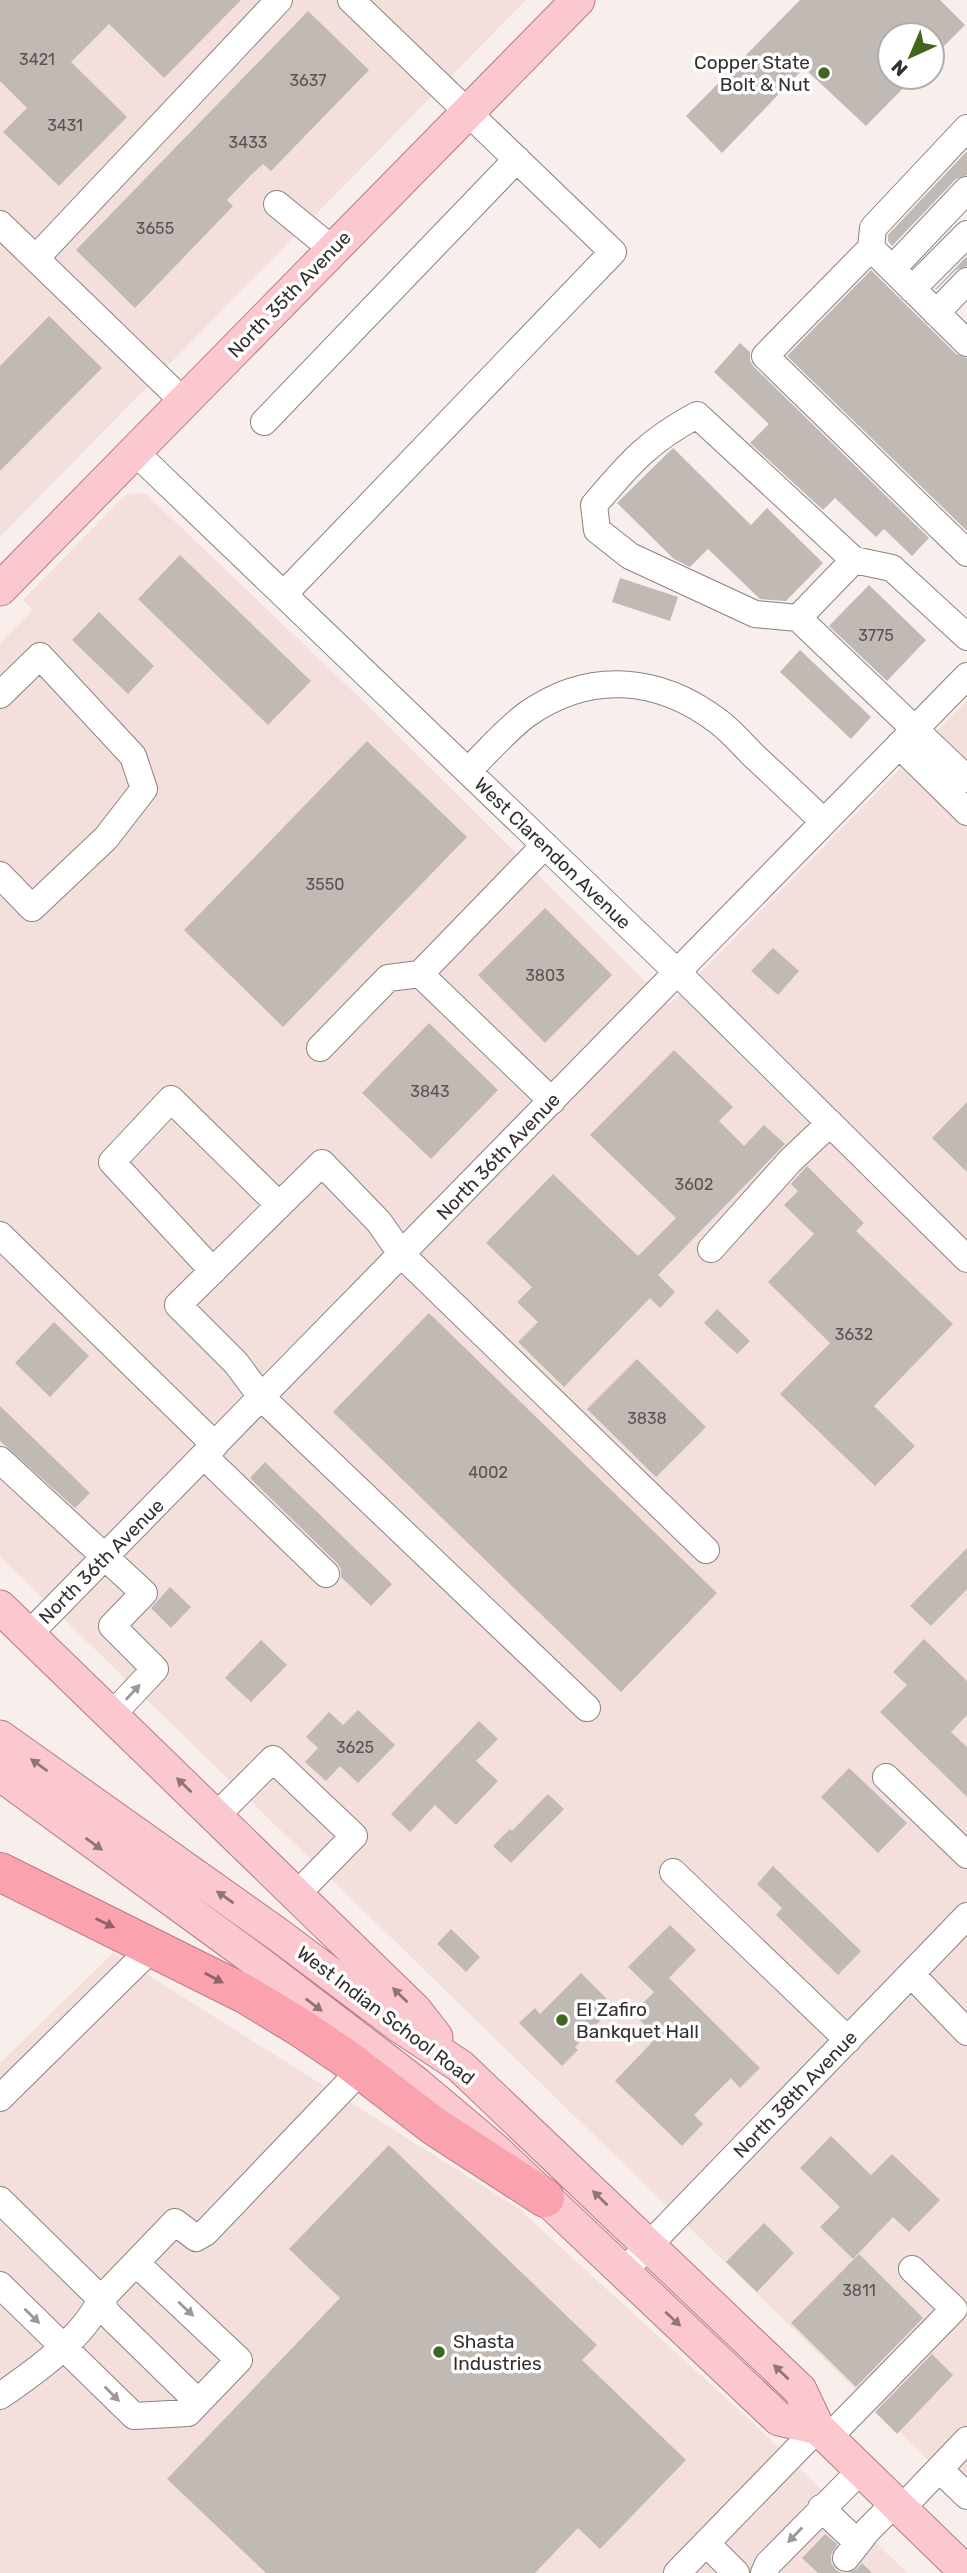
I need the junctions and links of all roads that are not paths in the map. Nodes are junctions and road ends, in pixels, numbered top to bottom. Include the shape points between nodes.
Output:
1 (279, 0) edge
2 (352, 0) edge
3 (578, 0) edge
4 (467, 113) junction
5 (967, 128) edge
6 (517, 159) junction
7 (967, 190) edge
8 (277, 204) dead end
9 (0, 224) edge
10 (967, 234) edge
11 (870, 248) junction
12 (333, 250) junction
13 (36, 258) junction
14 (892, 269) junction
15 (967, 281) edge
16 (912, 289) junction
17 (936, 313) junction
18 (966, 339) edge
19 (184, 402) junction
20 (264, 422) dead end
21 (135, 452) junction
22 (967, 553) edge
23 (854, 560) junction
24 (0, 589) edge
25 (284, 594) junction
26 (798, 618) junction
27 (967, 636) edge
28 (967, 676) edge
29 (0, 695) edge
30 (907, 737) junction
31 (468, 771) junction
32 (967, 779) edge
33 (967, 812) edge
34 (824, 822) junction
35 (545, 845) junction
36 (0, 875) edge
37 (678, 973) junction
38 (421, 974) junction
39 (320, 1048) dead end
40 (552, 1101) junction
41 (830, 1123) junction
42 (279, 1205) junction
43 (0, 1234) edge
44 (711, 1249) dead end
45 (401, 1255) junction
46 (967, 1259) edge
47 (213, 1271) junction
48 (262, 1398) junction
49 (209, 1450) junction
50 (0, 1460) edge
51 (706, 1550) dead end
52 (104, 1558) junction
53 (326, 1574) dead end
54 (0, 1607) edge
55 (28, 1635) junction
56 (587, 1709) dead end
57 (111, 1716) junction
58 (0, 1737) edge
59 (0, 1774) edge
60 (886, 1777) dead end
61 (216, 1816) junction
62 (967, 1855) edge
63 (0, 1871) edge
64 (673, 1872) dead end
65 (297, 1894) junction
66 (967, 1916) edge
67 (153, 1947) junction
68 (911, 1974) junction
69 (967, 2032) edge
70 (848, 2040) junction
71 (460, 2066) junction
72 (361, 2070) junction
73 (0, 2098) edge
74 (545, 2198) junction
75 (0, 2200) edge
76 (649, 2245) junction
77 (136, 2263) junction
78 (912, 2269) dead end
79 (623, 2272) junction
80 (0, 2285) edge
81 (101, 2299) junction
82 (63, 2346) junction
83 (0, 2396) edge
84 (193, 2408) junction
85 (823, 2433) junction
86 (967, 2440) edge
87 (939, 2469) junction
88 (861, 2470) junction
89 (967, 2496) edge
90 (898, 2506) junction
91 (821, 2508) junction
92 (706, 2543) junction
93 (844, 2561) edge
94 (677, 2573) edge
95 (736, 2573) edge
96 (764, 2573) edge
97 (967, 2573) edge

1 - 13 street
2 - 4 street
3 - 4 main road, North 35th Avenue
4 - 6 street
4 - 12 main road, North 35th Avenue
5 - 11 street via 873,228
6 - 20 street
6 - 25 street via 613,252
7 - 14 street
8 - 12 street
9 - 13 street
10 - 16 street
11 - 14 street
11 - 22 street via 765,356
12 - 19 main road, North 35th Avenue
13 - 19 street
14 - 16 street
15 - 17 street
16 - 17 street
17 - 18 street
19 - 21 main road, North 35th Avenue
21 - 24 main road, North 35th Avenue
21 - 25 street, West Clarendon Avenue
23 - 26 street
23 - 26 street via 697,415 666,431 632,459 594,505 597,530 631,556 755,614
23 - 27 street via 892,568
25 - 31 street, West Clarendon Avenue
26 - 30 street
28 - 30 street, North 36th Avenue
29 - 36 street via 40,656 133,756 144,789 106,838 32,908
30 - 32 street
30 - 33 street
30 - 34 street, North 36th Avenue
31 - 34 street via 526,715 582,688 616,682 652,688 719,722
31 - 35 street, West Clarendon Avenue
34 - 37 street, North 36th Avenue
35 - 37 street, West Clarendon Avenue
35 - 38 street
37 - 40 street, North 36th Avenue
37 - 41 street, West Clarendon Avenue
38 - 39 street via 388,978
38 - 40 street
40 - 45 street, North 36th Avenue
41 - 44 street
41 - 46 street, West Clarendon Avenue
42 - 45 street via 322,1163 379,1222
42 - 47 street
42 - 47 street via 171,1099 112,1162
43 - 49 street
45 - 48 street, North 36th Avenue
45 - 51 street
47 - 48 street via 178,1305 236,1363
48 - 49 street, North 36th Avenue
48 - 56 street
49 - 52 street, North 36th Avenue
49 - 53 street
50 - 52 street
52 - 55 street, North 36th Avenue
57 -> 52 street via 155,1669 112,1626 144,1593
54 - 55 main road
55 - 57 main road
61 -> 57 main road
71 -> 58 main road, West Indian School Road
59 -> 74 main road, West Indian School Road via 417,2084
60 - 62 street
61 - 65 main road
61 - 65 street via 273,1759 354,1836
63 -> 67 highway
64 - 70 street
71 -> 65 main road via 415,2010
66 - 68 street, North 38th Avenue
67 -> 72 highway via 256,2001
67 - 73 street
68 - 69 street
68 - 70 street, North 38th Avenue
70 - 76 street, North 38th Avenue
76 -> 71 main road, West Indian School Road
72 - 74 highway via 434,2126
72 - 77 street via 205,2232 196,2238 175,2222
74 - 79 main road, West Indian School Road
75 - 81 street
76 - 79 street, North 38th Avenue
85 -> 76 main road, West Indian School Road via 800,2390
77 - 81 street
77 -> 84 street via 239,2360
78 - 85 street via 954,2309
79 -> 85 main road, West Indian School Road via 779,2420
80 -> 82 street
81 - 82 street via 95,2312
81 - 84 street via 106,2312
82 - 83 street
82 -> 84 street via 134,2416
85 - 88 main road, West Indian School Road
85 - 92 street
86 - 87 street
87 - 89 street
87 - 90 street
88 - 90 main road, West Indian School Road
88 - 91 street
90 - 93 street
90 - 97 main road, West Indian School Road
91 - 93 street
91 -> 96 street
92 - 94 street
92 - 95 street

